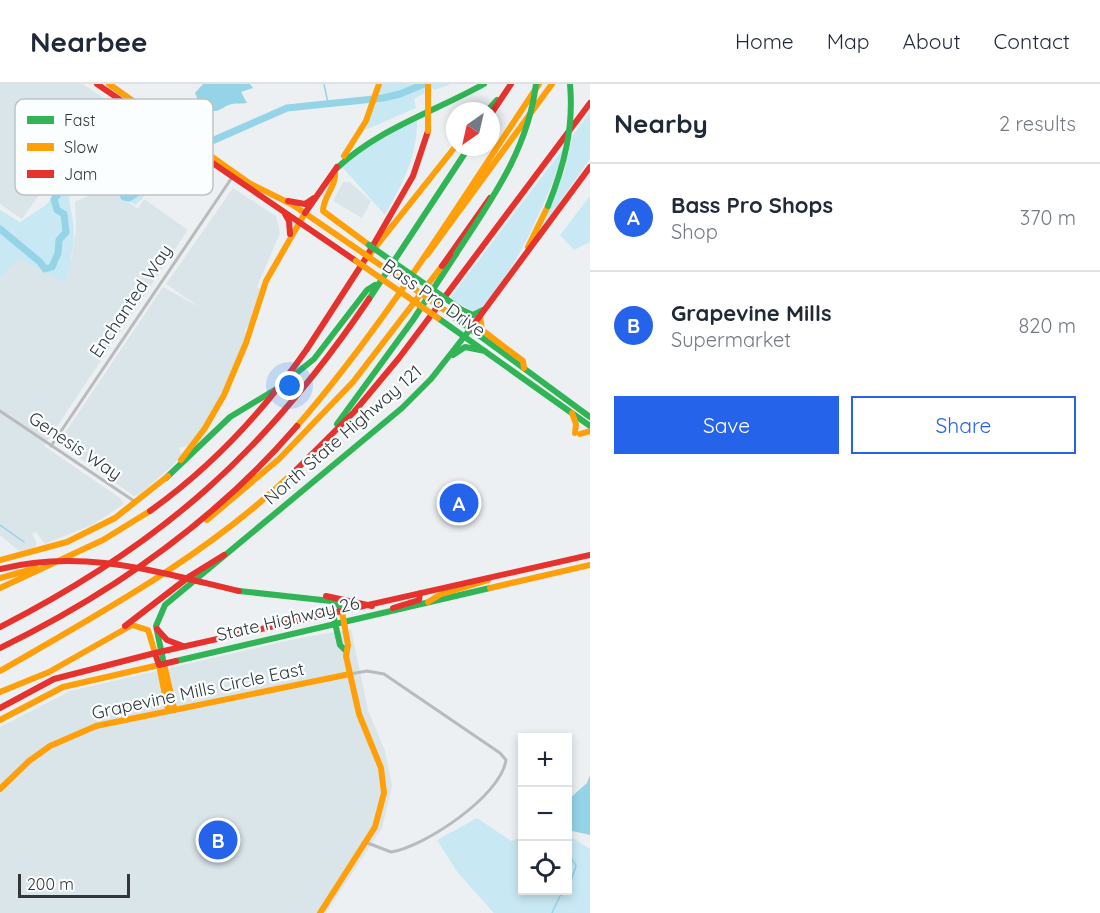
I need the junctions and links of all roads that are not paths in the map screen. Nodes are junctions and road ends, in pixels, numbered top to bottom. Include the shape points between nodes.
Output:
1 (97, 84) edge
2 (109, 84) edge
3 (379, 84) edge
4 (428, 84) edge
5 (484, 84) edge
6 (537, 84) edge
7 (552, 84) edge
8 (570, 84) edge
9 (510, 86) edge
10 (121, 96) junction
11 (125, 99) edge
12 (590, 101) edge
13 (495, 102) edge
14 (499, 102) edge
15 (448, 156) edge
16 (463, 156) edge
17 (213, 160) edge
18 (590, 166) edge
19 (336, 170) junction
20 (234, 175) junction
21 (317, 196) junction
22 (288, 201) junction
23 (283, 212) junction
24 (305, 213) junction
25 (300, 222) junction
26 (290, 236) junction
27 (454, 253) junction
28 (524, 256) junction
29 (364, 261) junction
30 (412, 270) junction
31 (378, 284) junction
32 (486, 308) junction
33 (480, 316) junction
34 (471, 328) junction
35 (465, 337) junction
36 (485, 351) junction
37 (447, 360) junction
38 (524, 368) junction
39 (0, 411) edge
40 (572, 413) junction
41 (590, 417) edge
42 (590, 426) edge
43 (590, 431) edge
44 (51, 446) junction
45 (313, 452) junction
46 (166, 478) junction
47 (136, 502) junction
48 (191, 529) junction
49 (224, 555) junction
50 (590, 555) edge
51 (0, 560) edge
52 (54, 564) junction
53 (590, 565) edge
54 (0, 569) edge
55 (0, 578) edge
56 (492, 578) junction
57 (0, 588) edge
58 (420, 594) junction
59 (296, 598) junction
60 (427, 603) junction
61 (372, 606) junction
62 (342, 612) junction
63 (387, 612) junction
64 (333, 614) junction
65 (344, 622) junction
66 (335, 624) junction
67 (0, 627) edge
68 (156, 628) junction
69 (120, 630) junction
70 (185, 646) junction
71 (0, 648) edge
72 (345, 650) junction
73 (158, 652) junction
74 (161, 664) junction
75 (1, 670) edge
76 (350, 674) junction
77 (0, 692) edge
78 (0, 708) edge
79 (171, 709) junction
80 (0, 720) edge
81 (0, 789) edge
82 (365, 842) junction
83 (320, 913) edge

1 - 10 main road
2 - 10 main road
3 - 19 main road via 370,113
4 - 29 main road, bridge via 428,131 413,176
5 - 19 main road via 376,135
6 - 27 main road, bridge via 524,141 500,186
6 - 30 main road
7 - 30 main road via 426,257
8 - 28 main road, bridge via 572,128 563,167
9 - 13 main road
9 - 14 main road
10 - 11 main road
12 - 45 main road via 399,358 354,412
15 - 29 main road
16 - 31 main road
17 - 20 main road
18 - 28 main road
19 - 21 main road
19 - 32 main road, bridge via 323,211 462,310 473,315
20 - 22 main road, Bass Pro Drive
20 - 23 main road, Bass Pro Drive
20 - 44 street, Enchanted Way
21 - 22 main road via 305,204
21 - 24 main road
22 - 24 main road, Bass Pro Drive
23 - 25 main road, Bass Pro Drive
23 - 26 main road via 289,221
24 - 25 main road
24 - 34 main road, Bass Pro Drive, bridge
25 - 26 main road
25 - 35 main road, Bass Pro Drive, bridge
26 - 46 main road via 266,278 234,376 221,403
27 - 45 main road via 370,381
27 - 48 main road via 381,348 317,422 236,498
28 - 32 main road, North State Highway 121
29 - 52 main road, bridge via 307,349 218,459 150,511
30 - 48 main road via 311,410 238,487
31 - 46 main road via 367,290 299,373 230,417
31 - 67 main road via 285,412 215,483 126,555
32 - 33 main road, North State Highway 121
33 - 34 main road, North State Highway 121
33 - 38 main road via 482,330 523,361
34 - 35 main road, North State Highway 121
34 - 38 main road, Bass Pro Drive
35 - 36 main road, Bass Pro Drive
35 - 37 main road, North State Highway 121
36 - 37 main road via 465,347
36 - 40 main road, Bass Pro Drive
37 - 49 main road, North State Highway 121 via 402,408
38 - 41 main road, Bass Pro Drive
39 - 44 street, Genesis Way
40 - 42 main road, Bass Pro Drive
40 - 43 main road via 577,433
44 - 47 street, Genesis Way
45 - 75 main road via 237,522 180,564
46 - 47 main road
47 - 51 main road via 115,518 67,542
48 - 71 main road via 108,590
49 - 68 main road via 165,604 157,615
49 - 69 main road
50 - 56 main road, State Highway 26
52 - 55 main road
52 - 57 main road
53 - 60 main road, State Highway 26
54 - 59 main road, bridge via 24,561 82,558 239,591
56 - 58 main road, State Highway 26
56 - 60 main road via 479,586 434,596
58 - 61 main road, State Highway 26
58 - 63 main road via 419,600
59 - 61 main road via 333,597
59 - 62 main road via 332,601
60 - 63 main road, State Highway 26
61 - 62 main road, State Highway 26
62 - 64 main road, State Highway 26
62 - 65 main road
63 - 65 main road, State Highway 26
64 - 66 main road
64 - 70 main road, State Highway 26
65 - 66 main road, State Highway 26
65 - 72 main road via 348,645
66 - 72 main road
66 - 74 main road, State Highway 26
68 - 70 main road via 167,640
68 - 73 main road
69 - 73 main road via 132,625 145,628
69 - 77 main road via 49,672
70 - 73 main road, State Highway 26
72 - 76 main road
73 - 74 main road
73 - 78 main road, State Highway 26 via 54,679
74 - 79 main road
74 - 80 main road, State Highway 26 via 69,684
76 - 79 main road, Grapevine Mills Circle East
76 - 82 main road via 359,714 375,750 384,785 379,818
76 - 82 street via 384,674 506,760 487,792 467,812 426,839 391,852
79 - 81 main road, Grapevine Mills Circle East via 66,736 32,759
82 - 83 main road

